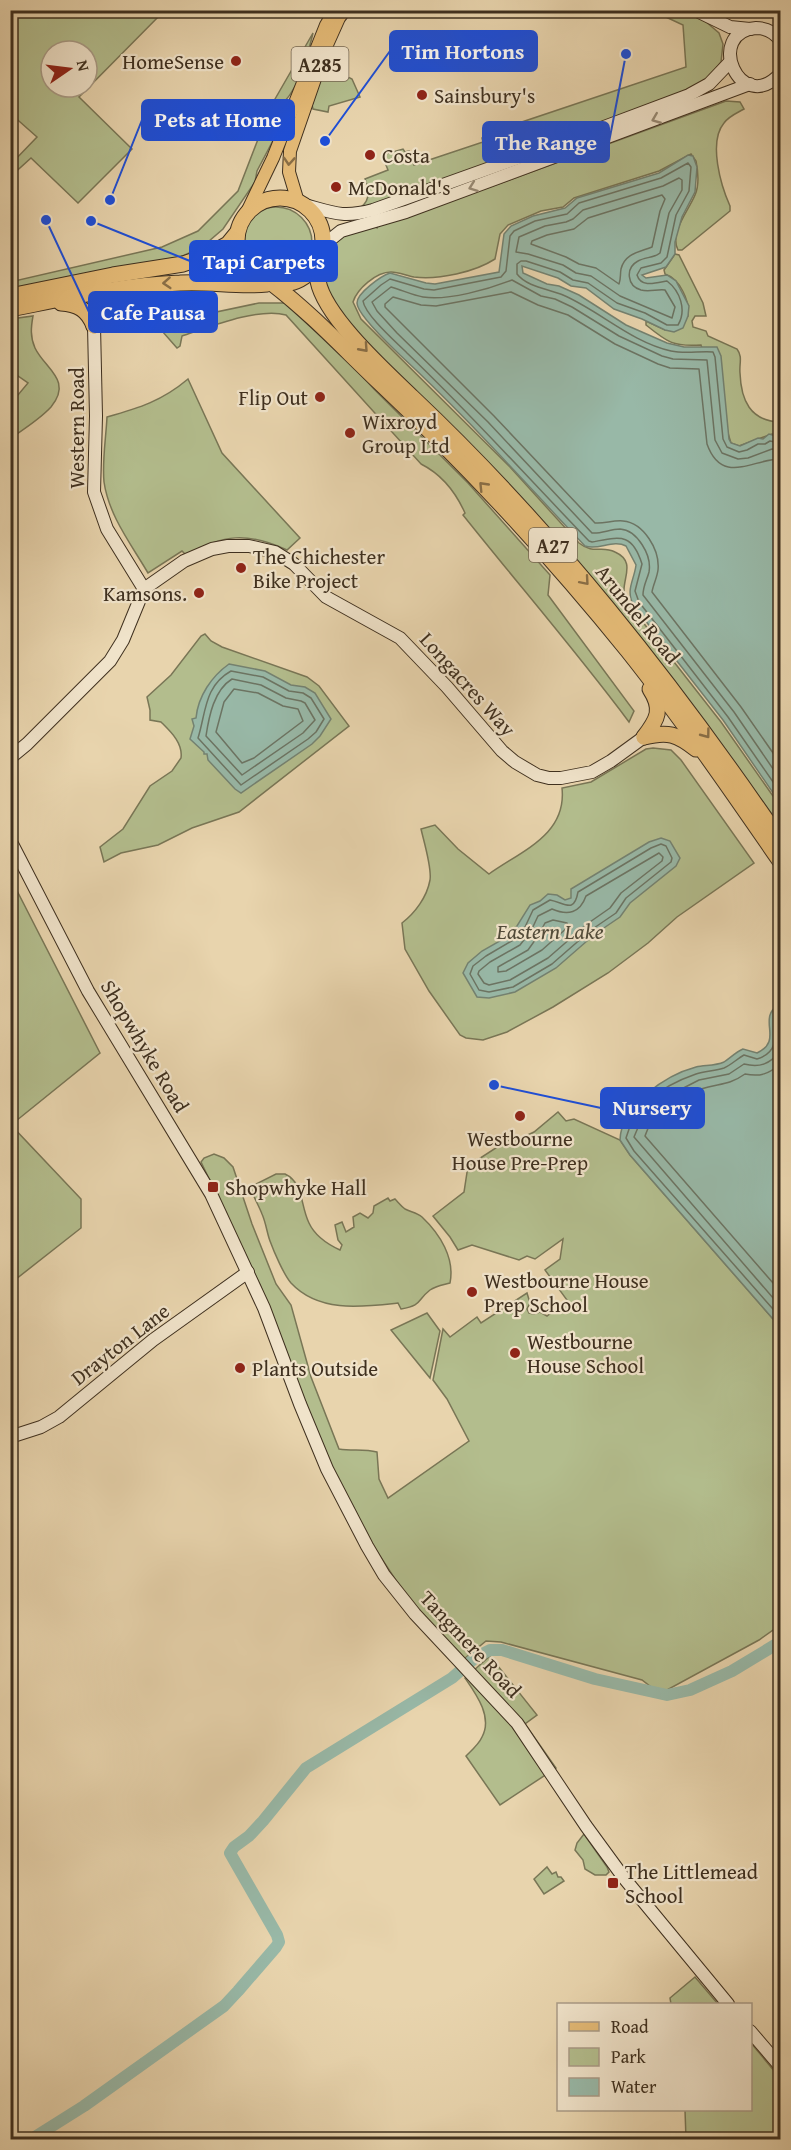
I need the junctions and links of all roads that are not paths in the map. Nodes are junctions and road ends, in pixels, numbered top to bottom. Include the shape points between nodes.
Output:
1 (335, 10) edge
2 (345, 10) edge
3 (695, 10) edge
4 (716, 21) junction
5 (750, 29) junction
6 (779, 36) edge
7 (732, 44) junction
8 (730, 62) junction
9 (780, 74) edge
10 (750, 84) junction
11 (301, 204) junction
12 (246, 214) junction
13 (237, 233) junction
14 (320, 258) junction
15 (275, 285) junction
16 (123, 289) junction
17 (10, 296) edge
18 (46, 302) junction
19 (10, 309) edge
20 (94, 326) junction
21 (144, 589) junction
22 (627, 651) junction
23 (644, 736) junction
24 (10, 758) edge
25 (730, 787) junction
26 (10, 840) edge
27 (780, 840) edge
28 (780, 861) edge
29 (249, 1272) junction
30 (10, 1437) edge
31 (727, 2003) edge
32 (752, 2033) edge
33 (780, 2066) edge

1 - 12 main road, A285
2 -> 11 main road, A285 via 326,47 290,151 289,172
3 - 4 street
4 - 5 street
4 - 7 street
5 - 6 street via 769,30
5 - 7 street
7 - 8 street
8 - 10 street via 736,76
8 - 11 street via 709,84 689,95 373,210 352,216
9 - 10 street via 767,84
10 -> 14 street via 417,208 341,231
11 - 12 highway via 289,199 270,199
11 - 14 highway via 319,221 324,242
12 - 13 highway
13 - 15 highway via 241,261 250,273
13 - 17 highway via 214,253 183,264
14 - 15 highway via 303,278
14 -> 27 highway, Arundel Road / A27 via 317,280 321,292 342,323 499,485 606,607 714,744
15 -> 16 highway via 180,282
22 -> 15 highway, Arundel Road / A27 via 496,499 358,362 306,297
16 - 18 highway
16 - 20 highway via 101,300
18 - 19 highway
18 - 20 highway via 80,307
20 - 21 street, Western Road via 94,492 107,529
21 - 23 street, Longacres Way via 184,561 212,549 263,548 294,564 326,597 400,638 502,751 537,775 561,778 592,772
21 - 24 street via 111,661
22 - 23 highway via 657,699 656,722
22 - 25 highway, Arundel Road / A27
23 - 25 highway via 668,733 682,738 696,748
25 - 28 highway, Arundel Road / A27
26 - 29 street, Shopwhyke Road via 88,991 211,1194
29 - 30 street, Drayton Lane via 153,1340 59,1418
29 - 31 street, Tangmere Road via 327,1469 384,1575 415,1614 517,1723 624,1878
32 - 33 street

